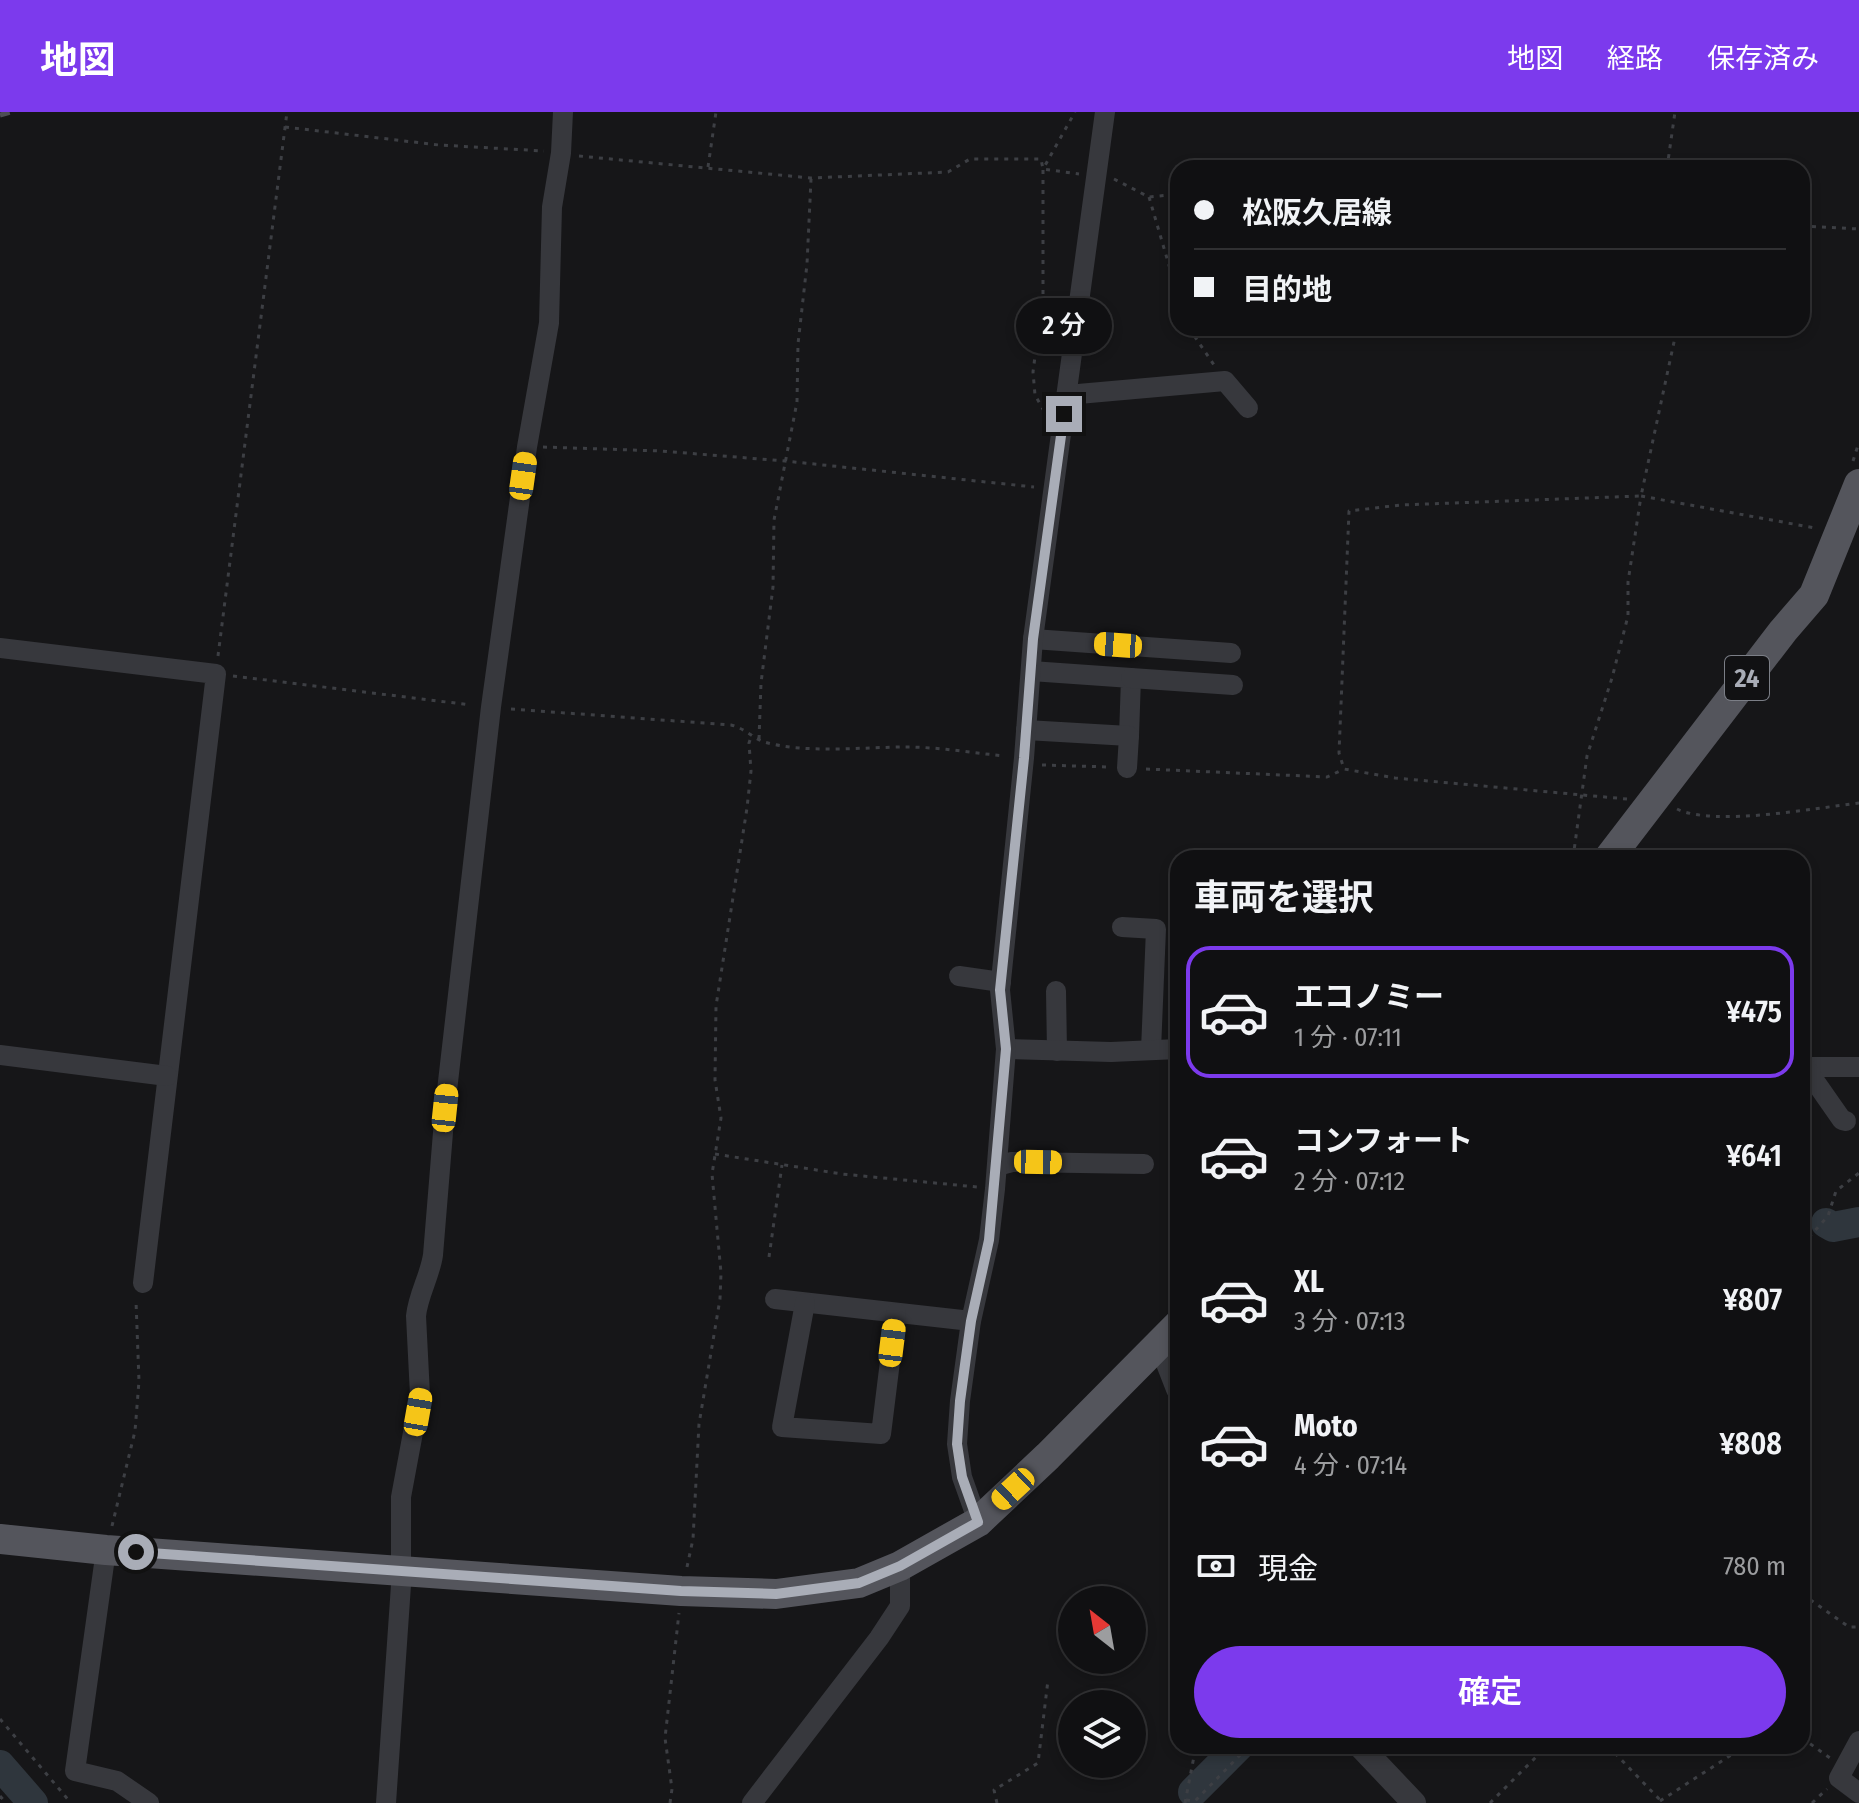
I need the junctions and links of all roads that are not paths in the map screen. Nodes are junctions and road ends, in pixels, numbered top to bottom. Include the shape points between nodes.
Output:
1 (563, 112) edge
2 (1105, 112) edge
3 (1067, 395) junction
4 (1248, 408) dead end
5 (1859, 484) edge
6 (1033, 639) junction
7 (0, 648) edge
8 (1231, 653) dead end
9 (1031, 671) junction
10 (1131, 678) junction
11 (1233, 685) dead end
12 (1026, 730) junction
13 (1129, 736) junction
14 (1127, 768) road end
15 (1615, 850) edge
16 (1122, 927) dead end
17 (959, 976) dead end
18 (1001, 982) junction
19 (1056, 991) dead end
20 (1006, 1049) junction
21 (1170, 1049) edge
22 (1151, 1050) junction
23 (1057, 1051) junction
24 (0, 1055) edge
25 (1810, 1067) edge
26 (1859, 1067) edge
27 (1810, 1075) edge
28 (167, 1076) junction
29 (1846, 1121) dead end
30 (1144, 1164) dead end
31 (997, 1166) junction
32 (143, 1283) road end
33 (775, 1299) dead end
34 (805, 1303) junction
35 (896, 1313) junction
36 (971, 1321) junction
37 (1169, 1334) edge
38 (978, 1522) junction
39 (0, 1539) edge
40 (106, 1550) junction
41 (900, 1566) junction
42 (401, 1572) junction
43 (1859, 1741) edge
44 (1368, 1754) edge
45 (1859, 1793) edge
46 (149, 1803) edge
47 (386, 1803) edge
48 (752, 1803) edge
49 (1414, 1803) edge

1 - 42 street via 552,207 549,323 491,707 431,1271 417,1305 420,1395 401,1497
2 - 3 street
3 - 4 street via 1225,381
3 - 6 street
5 - 15 main road, 24 via 1814,595
6 - 8 street
6 - 9 street
7 - 28 street via 216,674
9 - 10 street
9 - 12 street
10 - 11 street
10 - 13 street
12 - 13 street
12 - 18 street
13 - 14 street
16 - 22 street via 1156,929
17 - 18 street
18 - 20 street
19 - 23 street
20 - 23 street
20 - 31 street
21 - 22 street
22 - 23 street
24 - 28 street
25 - 26 street
27 - 29 street
28 - 32 street
30 - 31 street
31 - 36 street via 989,1240
33 - 34 street
34 - 35 street
34 - 35 street via 782,1427 881,1434
35 - 36 street
36 - 38 street via 957,1444
37 - 38 main road
38 - 41 main road
39 - 40 main road
40 - 42 main road
40 - 46 street via 75,1771 117,1781
41 - 42 main road via 859,1583 776,1594
41 - 48 street via 900,1606
42 - 47 street
43 - 45 street via 1839,1778
44 - 49 street

